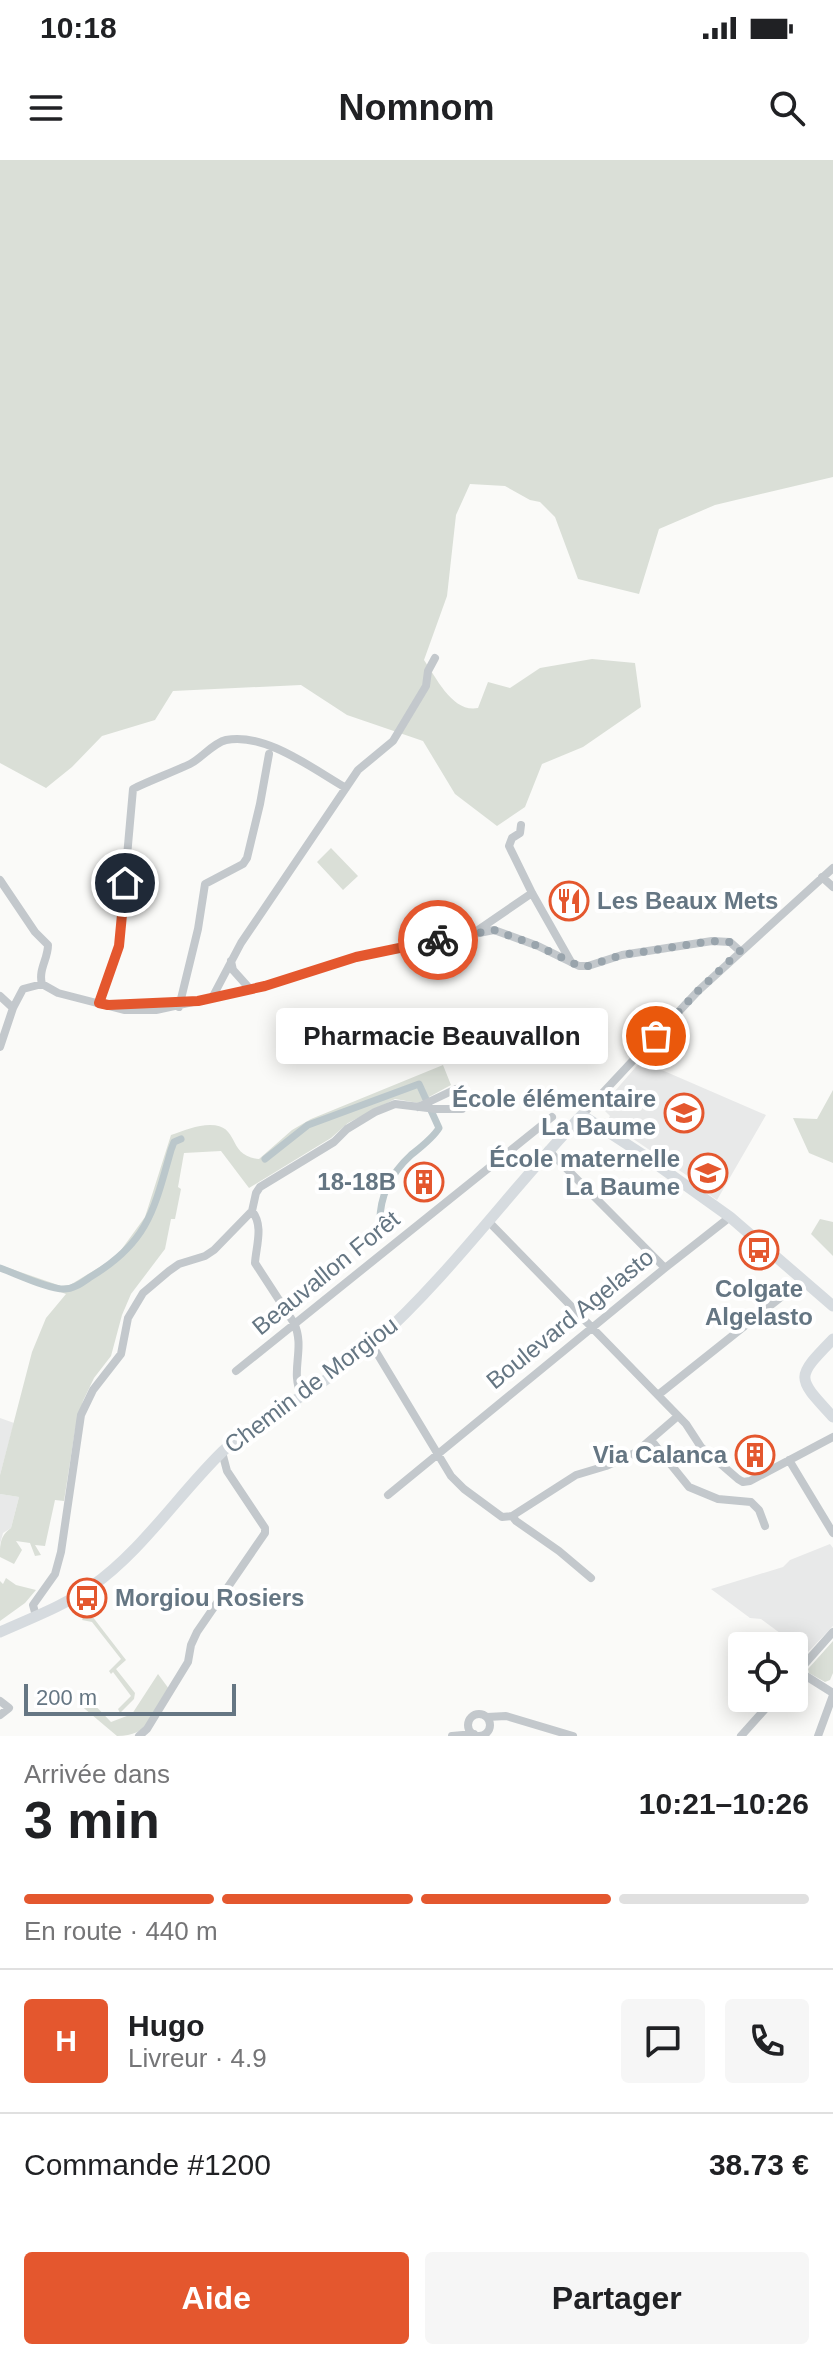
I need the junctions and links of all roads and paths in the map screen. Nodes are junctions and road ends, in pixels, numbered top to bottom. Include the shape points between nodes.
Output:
1 (435, 658) dead end
2 (271, 750) junction
3 (346, 788) junction
4 (521, 825) dead end
5 (833, 868) edge
6 (822, 877) junction
7 (0, 880) edge
8 (833, 887) edge
9 (532, 893) junction
10 (474, 933) junction
11 (740, 951) junction
12 (572, 963) junction
13 (232, 965) junction
14 (42, 984) junction
15 (250, 989) junction
16 (235, 993) junction
17 (0, 996) edge
18 (212, 998) junction
19 (104, 1004) junction
20 (178, 1004) junction
21 (13, 1008) junction
22 (0, 1047) edge
23 (456, 1089) dead end
24 (417, 1107) junction
25 (462, 1109) dead end
26 (582, 1115) junction
27 (552, 1117) dead end
28 (548, 1150) junction
29 (252, 1211) junction
30 (730, 1217) junction
31 (489, 1222) junction
32 (665, 1268) junction
33 (795, 1286) dead end
34 (833, 1306) edge
35 (294, 1323) junction
36 (592, 1328) junction
37 (833, 1339) edge
38 (372, 1345) junction
39 (236, 1371) dead end
40 (658, 1395) junction
41 (302, 1396) junction
42 (678, 1416) junction
43 (833, 1417) edge
44 (833, 1437) edge
45 (651, 1440) junction
46 (222, 1452) junction
47 (437, 1454) junction
48 (789, 1460) junction
49 (388, 1495) dead end
50 (511, 1516) junction
51 (765, 1526) dead end
52 (833, 1533) edge
53 (591, 1578) dead end
54 (36, 1616) junction
55 (0, 1632) edge
56 (833, 1632) edge
57 (808, 1660) edge
58 (808, 1680) edge
59 (833, 1694) edge
60 (0, 1701) edge
61 (762, 1712) edge
62 (0, 1715) edge
63 (491, 1719) junction
64 (469, 1722) junction
65 (546, 1729) junction
66 (474, 1734) edge
67 (454, 1735) edge
68 (139, 1736) edge
69 (537, 1736) edge
70 (573, 1736) edge
71 (741, 1736) edge
72 (818, 1736) edge

1 - 3 street via 426,686 393,741 358,770
2 - 3 street
2 - 19 street via 261,743 224,740 192,763 133,789 119,946
2 - 20 street via 247,858 205,884
3 - 13 street
4 - 9 street via 509,846
5 - 6 street, Chemin de Morgiou
6 - 8 street
6 - 11 street, Chemin de Morgiou
7 - 14 street via 48,945
9 - 10 street
9 - 12 street
10 - 12 street via 504,932
10 - 15 street via 356,957
11 - 12 street via 730,942 712,941 622,955 588,966
11 - 26 street, Chemin de Morgiou
13 - 15 street
13 - 16 street
13 - 18 street
14 - 19 street
14 - 21 street via 23,989
15 - 16 street
16 - 18 street
17 - 21 street
18 - 20 street
19 - 20 street via 138,1011
21 - 22 street
23 - 24 street
24 - 25 street
24 - 29 street via 395,1104 347,1129 260,1187
26 - 28 street, Chemin de Morgiou
26 - 30 street
27 - 35 street, Beauvallon Forêt
28 - 31 street, Chemin de Morgiou
28 - 32 street
29 - 35 street via 259,1228 255,1263
29 - 54 street via 209,1254 179,1264 143,1293 128,1318 121,1354 81,1415 61,1552 55,1574 33,1605
30 - 32 street, Boulevard Agelasto
30 - 34 street
31 - 36 street
31 - 38 street, Chemin de Morgiou
32 - 36 street, Boulevard Agelasto
33 - 40 street
35 - 39 street, Beauvallon Forêt
35 - 41 street via 300,1342 295,1375
36 - 40 street
36 - 47 street, Boulevard Agelasto
37 - 43 street via 805,1371 808,1389
38 - 41 street, Chemin de Morgiou
38 - 47 street
40 - 42 street
41 - 46 street, Chemin de Morgiou
42 - 45 street
42 - 48 street via 701,1447 743,1482
44 - 48 street
45 - 50 street via 635,1453 576,1475
45 - 51 street via 689,1487 718,1499 751,1502
46 - 54 street, Chemin de Morgiou via 111,1571
46 - 68 street via 227,1471 265,1533 197,1632 188,1662
47 - 49 street, Boulevard Agelasto
47 - 50 street via 464,1489 499,1515
48 - 52 street
50 - 53 street
54 - 55 street, Chemin de Morgiou
56 - 57 street
58 - 59 street
59 - 72 street
60 - 62 street via 9,1708
61 - 71 street
63 - 64 street via 476,1715
63 - 65 street via 506,1716
63 - 66 street via 484,1735
64 - 66 street
64 - 67 street
65 - 69 street
65 - 70 street
66 - 67 street

